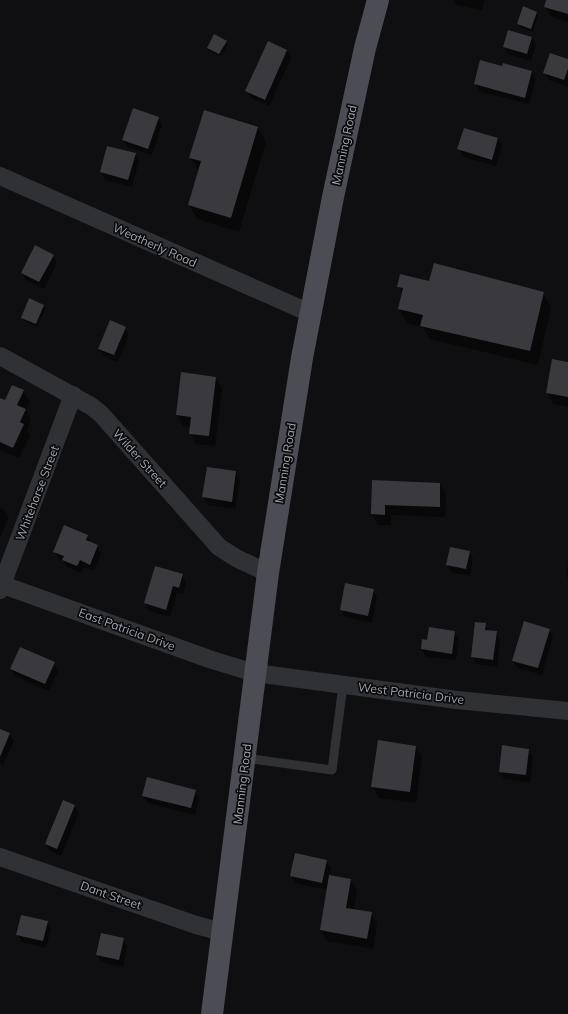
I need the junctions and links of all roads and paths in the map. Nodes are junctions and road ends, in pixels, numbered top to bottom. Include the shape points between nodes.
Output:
1 (378, 0) edge
2 (0, 176) edge
3 (310, 313) junction
4 (0, 356) edge
5 (73, 396) junction
6 (268, 573) junction
7 (1, 586) edge
8 (255, 673) junction
9 (343, 685) junction
10 (568, 711) edge
11 (245, 758) junction
12 (0, 857) edge
13 (222, 932) junction
14 (212, 1014) edge

1 - 3 main road, Manning Road via 347,131
2 - 3 street, Weatherly Road
3 - 6 main road, Manning Road
4 - 5 street, Wilder Street
5 - 6 street, Wilder Street via 101,414 220,547 236,558
5 - 7 street, Whitehorse Street
6 - 8 main road, Manning Road
7 - 8 street, East Patricia Drive
8 - 9 street, West Patricia Drive
8 - 11 main road, Manning Road
9 - 10 street, West Patricia Drive
9 - 11 lane via 332,770
11 - 13 main road, Manning Road
12 - 13 street, Dant Street
13 - 14 main road, Manning Road

